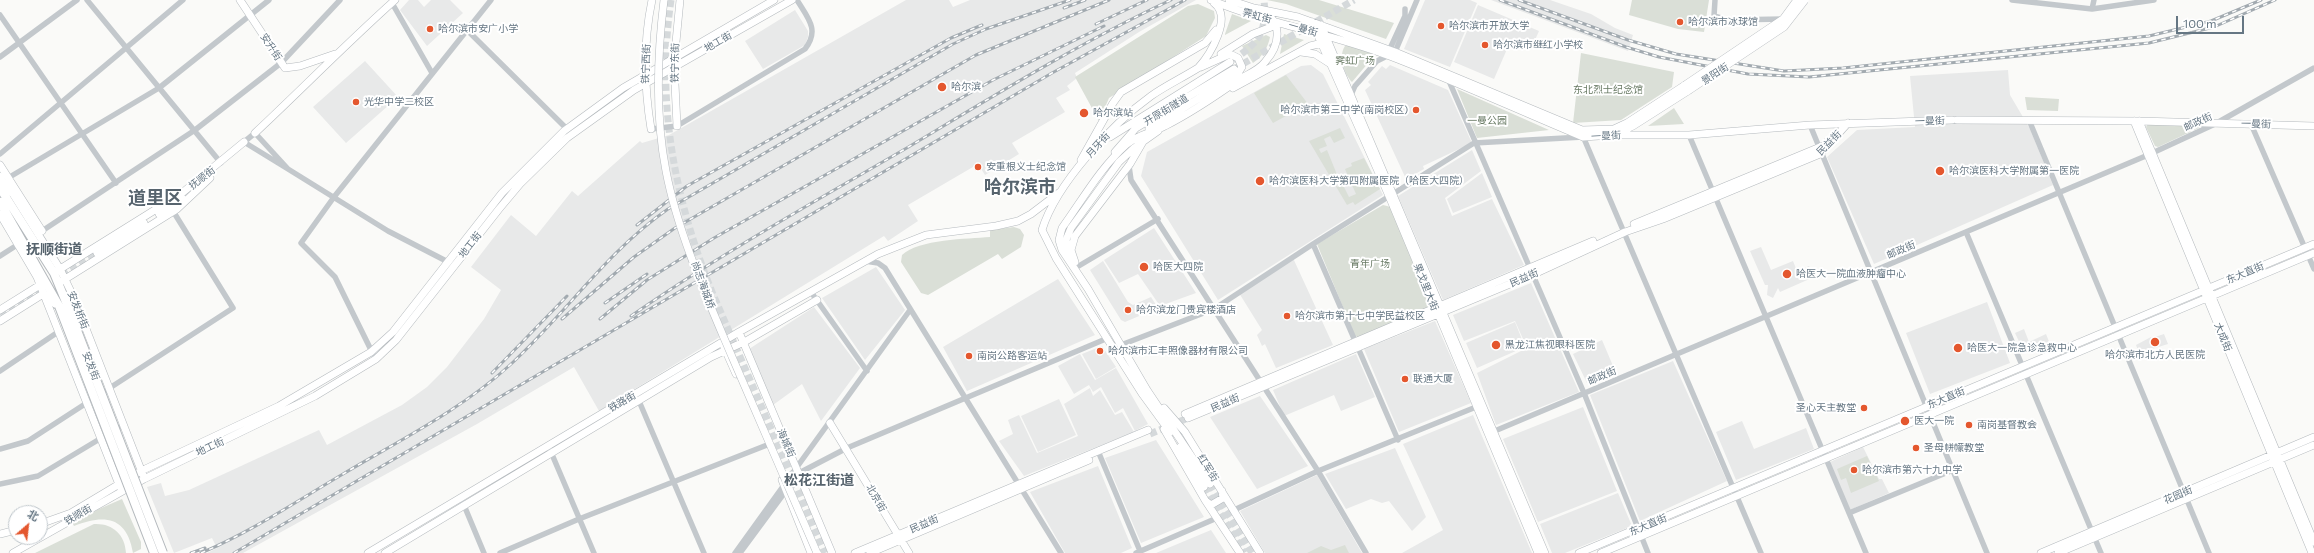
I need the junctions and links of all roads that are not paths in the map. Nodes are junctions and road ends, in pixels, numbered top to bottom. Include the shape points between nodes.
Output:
1 (77, 0) edge
2 (87, 0) edge
3 (183, 0) edge
4 (240, 0) edge
5 (268, 0) edge
6 (340, 0) edge
7 (491, 0) edge
8 (652, 0) edge
9 (664, 0) edge
10 (680, 0) edge
11 (774, 0) edge
12 (797, 0) edge
13 (1211, 0) edge
14 (1230, 0) edge
15 (1417, 0) edge
16 (1715, 0) edge
17 (1797, 0) edge
18 (1805, 0) edge
19 (2012, 0) edge
20 (2094, 0) edge
21 (2154, 0) edge
22 (788, 1) edge
23 (393, 2) edge
24 (1260, 9) junction
25 (1405, 9) dead end
26 (2092, 9) junction
27 (0, 14) edge
28 (249, 14) junction
29 (1298, 17) junction
30 (1783, 19) junction
31 (1221, 21) junction
32 (1312, 22) junction
33 (1278, 23) junction
34 (1321, 25) junction
35 (467, 30) junction
36 (1318, 33) junction
37 (1326, 40) junction
38 (20, 43) junction
39 (127, 48) junction
40 (1299, 52) junction
41 (1391, 52) junction
42 (336, 54) junction
43 (0, 57) edge
44 (675, 58) junction
45 (281, 63) junction
46 (1332, 66) junction
47 (674, 68) junction
48 (1198, 68) junction
49 (2314, 68) edge
50 (432, 73) junction
51 (646, 74) junction
52 (1449, 81) junction
53 (645, 85) junction
54 (159, 88) junction
55 (1687, 88) junction
56 (1218, 95) junction
57 (1351, 95) junction
58 (60, 102) junction
59 (2029, 120) junction
60 (2136, 121) junction
61 (1627, 123) joint
62 (1847, 123) junction
63 (2215, 124) junction
64 (2251, 124) junction
65 (1810, 125) junction
66 (677, 126) junction
67 (2314, 126) edge
68 (567, 129) junction
69 (651, 129) joint
70 (195, 130) junction
71 (1582, 130) junction
72 (255, 133) junction
73 (83, 134) junction
74 (1614, 135) junction
75 (1689, 135) junction
76 (1143, 137) junction
77 (1583, 137) junction
78 (244, 142) junction
79 (1474, 143) junction
80 (1096, 146) junction
81 (1819, 151) junction
82 (0, 154) edge
83 (2150, 154) junction
84 (1108, 162) junction
85 (221, 163) junction
86 (1130, 164) junction
87 (0, 165) edge
88 (288, 169) junction
89 (1076, 171) junction
90 (3, 176) edge
91 (210, 178) junction
92 (116, 183) junction
93 (0, 188) edge
94 (1060, 192) junction
95 (2058, 193) junction
96 (1391, 195) junction
97 (1714, 195) junction
98 (334, 197) junction
99 (0, 202) edge
100 (0, 205) edge
101 (173, 211) junction
102 (0, 214) edge
103 (13, 216) junction
104 (1158, 219) junction
105 (0, 223) edge
106 (1624, 230) junction
107 (42, 231) joint
108 (1966, 232) junction
109 (1313, 244) junction
110 (2314, 244) edge
111 (14, 247) joint
112 (2305, 248) junction
113 (1053, 251) joint
114 (97, 253) tunnel mouth
115 (2311, 254) edge
116 (0, 256) edge
117 (1073, 258) junction
118 (865, 261) junction
119 (448, 262) junction
120 (454, 265) junction
121 (39, 268) junction
122 (1076, 268) junction
123 (2314, 269) edge
124 (57, 271) junction
125 (1532, 271) junction
126 (1870, 273) junction
127 (62, 281) junction
128 (42, 289) junction
129 (2206, 289) junction
130 (811, 292) junction
131 (2210, 297) junction
132 (818, 300) junction
133 (62, 304) junction
134 (1214, 309) junction
135 (0, 310) edge
136 (910, 310) junction
137 (1439, 310) junction
138 (1766, 316) junction
139 (0, 321) edge
140 (2116, 327) junction
141 (58, 332) junction
142 (738, 332) junction
143 (2119, 335) junction
144 (1108, 338) junction
145 (743, 342) junction
146 (722, 343) junction
147 (1357, 344) junction
148 (1121, 345) junction
149 (725, 350) junction
150 (372, 352) junction
151 (1677, 354) junction
152 (376, 359) junction
153 (2022, 366) junction
154 (0, 371) edge
155 (867, 371) junction
156 (2026, 374) junction
157 (1262, 384) junction
158 (109, 388) junction
159 (1145, 393) junction
160 (1584, 393) junction
161 (637, 397) junction
162 (965, 398) junction
163 (86, 402) junction
164 (1926, 407) junction
165 (1476, 408) junction
166 (1930, 415) junction
167 (1187, 416) tunnel mouth
168 (830, 423) junction
169 (123, 425) junction
170 (1149, 432) tunnel mouth
171 (1491, 433) junction
172 (2314, 437) edge
173 (101, 438) junction
174 (1398, 440) junction
175 (767, 445) junction
176 (2314, 445) edge
177 (548, 446) junction
178 (0, 448) edge
179 (847, 448) junction
180 (552, 453) junction
181 (1099, 453) junction
182 (1824, 455) junction
183 (2276, 457) junction
184 (1953, 470) junction
185 (141, 471) junction
186 (798, 471) junction
187 (1318, 471) junction
188 (144, 479) junction
189 (674, 482) junction
190 (0, 484) edge
191 (1019, 486) junction
192 (1207, 486) tunnel mouth
193 (785, 487) junction
194 (1734, 487) junction
195 (120, 488) junction
196 (1222, 490) junction
197 (2186, 495) junction
198 (1737, 496) junction
199 (461, 498) junction
200 (1205, 500) junction
201 (464, 506) junction
202 (1234, 510) junction
203 (1849, 513) junction
204 (1217, 518) junction
205 (579, 519) junction
206 (48, 521) edge
207 (1640, 533) junction
208 (2093, 535) junction
209 (899, 538) junction
210 (2314, 542) edge
211 (371, 552) edge
212 (1138, 552) edge
213 (13, 553) edge
214 (154, 553) edge
215 (163, 553) edge
216 (385, 553) edge
217 (484, 553) edge
218 (500, 553) edge
219 (594, 553) edge
220 (704, 553) edge
221 (735, 553) edge
222 (740, 553) edge
223 (811, 553) edge
224 (817, 553) edge
225 (832, 553) edge
226 (855, 553) edge
227 (870, 553) edge
228 (909, 553) edge
229 (1061, 553) edge
230 (1240, 553) edge
231 (1260, 553) edge
232 (1366, 553) edge
233 (1538, 553) edge
234 (1545, 553) edge
235 (1579, 553) edge
236 (1601, 553) edge
237 (1648, 553) edge
238 (1761, 553) edge
239 (1866, 553) edge
240 (1988, 553) edge
241 (2041, 553) edge
242 (2058, 553) edge
243 (2101, 553) edge
244 (2209, 553) edge
245 (2312, 553) edge

1 - 38 street
2 - 39 street
3 - 39 street
4 - 28 main road, 安升街
5 - 28 street
6 - 45 street
7 - 35 street
8 - 51 main road, 铁宁西街 via 645,54
9 - 224 main road, 尚志海城桥, bridge via 658,69 666,172 705,294
10 - 44 main road, 铁宁东街
11 - 44 main road, 地工街
12 - 66 street via 811,22 813,32 811,41 805,49
13 - 31 main road via 1220,9
13 - 33 main road, 霁虹街 via 1257,18
14 - 24 main road, 霁虹街
15 - 41 street
16 - 30 street via 1714,16 1728,20
17 - 30 main road, 景阳街, bridge
18 - 55 main road, 景阳街, bridge via 1784,27
19 - 26 street
20 - 26 street
21 - 26 street
22 - 47 main road, 地工街
23 - 42 main road
23 - 50 street
24 - 29 main road, 霁虹街
24 - 33 main road
25 - 41 street via 1406,16
27 - 38 street
28 - 45 main road, 安升街
28 - 54 street
29 - 32 main road, 一曼街
29 - 33 main road, 月牙街
30 - 55 main road, 景阳街, bridge
31 - 48 main road, 月牙街 via 1212,48
31 - 89 main road via 1205,43 1118,96
32 - 34 main road, 一曼街
32 - 36 main road
33 - 36 main road, 一曼街
33 - 48 main road, 月牙街 via 1248,36
33 - 56 main road, 月牙街 via 1274,46 1266,61
34 - 37 main road, 果戈里大街
34 - 41 main road, 一曼街
35 - 50 street
35 - 68 street
36 - 37 main road, 一曼街
37 - 40 main road, 月牙街
37 - 41 main road, 一曼街 via 1349,42
37 - 46 main road, 果戈里大街
37 - 57 main road, 果戈里大街
38 - 43 street
38 - 58 street
39 - 54 street
39 - 58 street
40 - 46 main road via 1315,54 1326,59
40 - 56 main road, 月牙街
41 - 52 main road, 一曼街
41 - 57 street via 1377,61 1355,86
41 - 71 main road, 一曼街
42 - 45 main road, 安升街 via 288,69
42 - 72 main road
44 - 47 main road, 铁宁东街
44 - 51 main road, 地工街
45 - 70 street
46 - 96 main road, 果戈里大街
47 - 53 main road, 地工街
47 - 66 main road, 铁宁东街
48 - 76 main road via 1230,54 1238,58 1242,67 1237,74
48 - 80 main road, 月牙街 via 1134,108
49 - 63 street, 邮政街
50 - 98 street
51 - 53 main road, 铁宁西街
51 - 68 main road, 地工街 via 609,97
52 - 77 main road, 一曼街
52 - 79 street
53 - 69 main road, 铁宁西街
53 - 120 main road, 地工街 via 583,126 535,169
54 - 70 street
54 - 73 street
55 - 61 main road, 景阳街
55 - 74 main road, 景阳街 via 1633,126
56 - 76 main road, 月牙街
57 - 96 main road, 果戈里大街
58 - 73 street
58 - 82 street
59 - 60 main road, 一曼街
59 - 62 main road, 一曼街
59 - 95 street
60 - 63 main road, 一曼街
60 - 83 main road, 大成街
61 - 71 main road, 一曼街 via 1614,129
62 - 65 main road, 一曼街
62 - 81 main road, 民益街
63 - 64 main road, 一曼街
63 - 83 street, 邮政街
64 - 67 main road, 一曼街
64 - 112 street
65 - 75 main road, 一曼街
65 - 81 street
66 - 69 street
68 - 119 main road, 地工街 via 502,193
70 - 85 street
70 - 92 street
71 - 77 street
72 - 78 street
72 - 88 street
73 - 90 street
73 - 92 street
74 - 75 main road, 一曼街
74 - 77 main road, 一曼街
75 - 97 street
76 - 84 main road, 月牙街
76 - 86 main road
76 - 117 main road, 月牙街 via 1119,162 1068,232 1066,245
77 - 79 street
77 - 106 street
78 - 85 main road, 抚顺街
78 - 88 street
78 - 91 main road, 抚顺街
79 - 96 street
79 - 125 street
80 - 84 main road, 开原街隧道 via 1232,65 1136,128 1123,140
80 - 89 main road, 月牙街
81 - 97 main road, 民益街
81 - 126 street
83 - 95 street, 邮政街
83 - 129 main road, 大成街
84 - 122 main road, 月牙街 via 1060,232 1062,250
85 - 124 main road, 抚顺街 via 182,193
86 - 104 street via 1128,172 1131,180
86 - 117 main road via 1075,236 1071,250
87 - 90 main road
88 - 98 street
89 - 94 main road, 月牙街
90 - 103 highway
90 - 107 main road
90 - 124 main road
91 - 101 main road, 抚顺街
91 - 114 main road, 抚顺街 via 172,206
92 - 107 street
93 - 103 highway, 安发街
94 - 113 main road, 月牙街 via 1042,230
94 - 118 main road, 铁路街 via 1037,211 1018,221 926,235
95 - 108 street, 邮政街
95 - 140 street
96 - 109 street
96 - 137 main road, 果戈里大街
97 - 106 main road, 民益街
97 - 138 street
98 - 119 street
98 - 150 street via 302,243 335,277
99 - 103 highway, 安发街
100 - 103 highway
101 - 127 main road, 抚顺街
101 - 158 street via 233,308
102 - 128 main road
103 - 121 highway, 安发街
103 - 124 highway, 安发街
104 - 122 street
104 - 134 street
105 - 111 main road
106 - 125 main road, 民益街
106 - 151 street
108 - 126 street, 邮政街
108 - 153 street
109 - 134 street
109 - 147 street
110 - 112 main road, 东大直街
111 - 116 street
112 - 115 street
112 - 129 main road, 东大直街
113 - 144 main road, 红军街
115 - 123 street
115 - 131 main road, 东大直街
117 - 122 main road, 月牙街
118 - 130 main road, 铁路街
118 - 136 street via 882,265
119 - 120 street
119 - 150 main road, 地工街 via 393,332
120 - 152 main road, 地工街 via 396,340
121 - 128 highway
121 - 133 highway, 安发街
122 - 148 main road, 红军街
124 - 127 highway, 安发街
125 - 137 main road, 民益街
125 - 160 street
126 - 138 street, 邮政街
126 - 164 street
127 - 133 highway, 安发街
127 - 158 main road, 安发桥街
128 - 133 highway
128 - 135 main road
128 - 139 main road
128 - 141 main road
129 - 131 main road, 大成街
129 - 140 main road, 东大直街
130 - 132 street
130 - 142 main road, 铁路街
131 - 143 main road, 东大直街
131 - 183 main road, 大成街
132 - 145 main road, 铁路街
132 - 155 street
133 - 214 highway, 安发街, bridge
133 - 215 highway, 安发街, bridge
134 - 148 street
134 - 157 street
136 - 155 street
136 - 162 street
137 - 147 main road, 民益街
137 - 165 main road, 果戈里大街
137 - 171 main road, 果戈里大街
138 - 151 street, 邮政街
138 - 182 street
140 - 143 street
140 - 153 main road, 东大直街
141 - 154 street
141 - 163 main road
142 - 145 main road, 海城街
142 - 146 main road, 铁路街
143 - 156 main road, 东大直街
143 - 197 street
144 - 159 main road, 红军街
144 - 162 street
145 - 149 main road, 铁路街
145 - 186 main road, 海城街
146 - 149 main road, 海城街
146 - 161 main road, 铁路街
147 - 157 main road, 民益街
147 - 174 street
148 - 159 main road, 红军街
149 - 161 main road, 铁路街
149 - 175 main road, 海城街
150 - 152 street
150 - 185 main road, 地工街 via 279,406
151 - 160 street, 邮政街
151 - 194 street
152 - 188 main road, 地工街 via 288,410
153 - 156 street
153 - 164 main road, 东大直街
155 - 168 street
156 - 166 main road, 东大直街
156 - 208 street
157 - 167 main road, 民益街
157 - 187 street
158 - 163 street
158 - 169 main road, 安发桥街
159 - 192 main road, 红军街
159 - 196 main road, 红军街 via 1185,432
159 - 200 main road, 红军街
160 - 171 street, 邮政街
160 - 207 street
161 - 177 main road, 铁路街
161 - 180 main road, 铁路街
161 - 189 street
162 - 179 street
162 - 191 street
163 - 173 main road
163 - 178 street via 28,441
164 - 166 street
164 - 182 main road, 东大直街
165 - 171 main road, 果戈里大街
165 - 174 street
166 - 182 main road, 东大直街
166 - 184 street
168 - 179 main road, 北京街
168 - 186 street
169 - 173 street
169 - 185 main road, 安发桥街
170 - 181 main road, 民益街
171 - 233 main road, 果戈里大街
171 - 234 main road, 果戈里大街
172 - 183 main road, 花园街
173 - 190 street via 38,476
173 - 195 main road
174 - 187 street
175 - 189 street
175 - 193 main road, 海城街
176 - 183 main road, 花园街
177 - 180 street
177 - 199 main road, 铁路街
179 - 186 street
179 - 209 main road, 北京街
180 - 201 main road, 铁路街
180 - 205 street
181 - 191 main road, 民益街
181 - 212 street
182 - 194 main road, 东大直街
182 - 198 main road, 东大直街
182 - 203 street
183 - 197 main road, 花园街
183 - 210 main road, 大成街
183 - 245 main road, 大成街
184 - 203 street
184 - 240 street
185 - 188 main road, 安发桥街
185 - 195 main road, 铁顺街
186 - 193 street
186 - 225 main road, 海城街
187 - 202 street
187 - 232 street
188 - 195 main road, 铁顺街
189 - 205 street
189 - 220 street
191 - 209 main road, 民益街
191 - 229 street
193 - 221 street
193 - 222 street
193 - 223 main road, 海城街
194 - 198 street
194 - 207 main road, 东大直街
195 - 206 main road, 铁顺街 via 71,513
195 - 213 main road, 铁顺街
196 - 200 main road via 1223,498 1219,502 1211,505
196 - 202 main road, 红军街
197 - 208 main road, 花园街
197 - 244 street
198 - 207 main road, 东大直街
198 - 238 street
199 - 201 street
199 - 211 main road, 铁路街
200 - 204 main road, 红军街
201 - 216 main road, 铁路街
201 - 217 street
202 - 231 main road, 红军街
203 - 239 street
204 - 212 street
204 - 230 main road, 红军街
205 - 218 street
205 - 219 street
207 - 235 main road, 东大直街
207 - 236 main road, 东大直街
207 - 237 street
208 - 241 main road, 花园街
208 - 242 main road, 花园街
208 - 243 street
209 - 226 main road, 民益街
209 - 227 main road, 民益街
209 - 228 main road, 北京街

